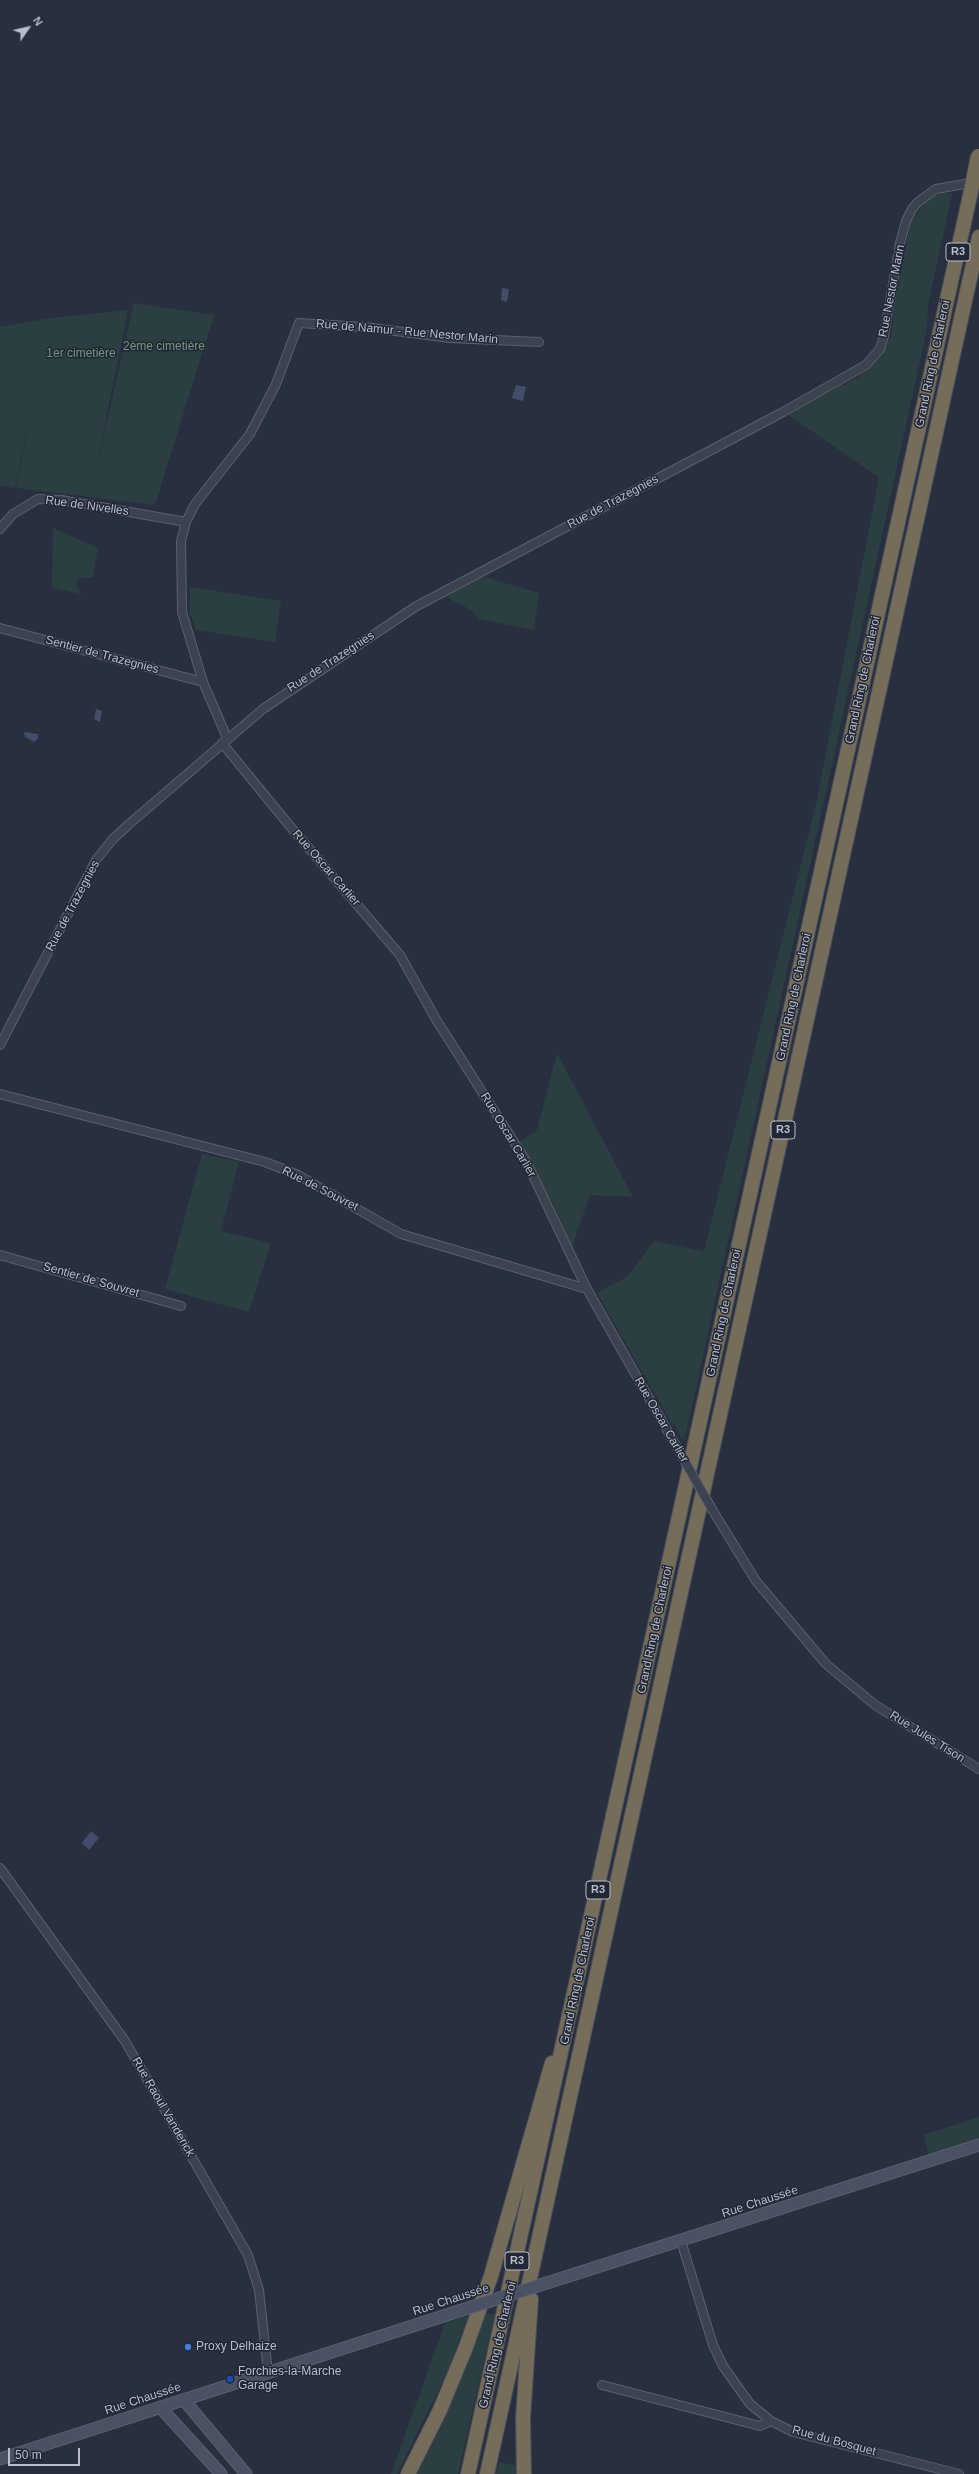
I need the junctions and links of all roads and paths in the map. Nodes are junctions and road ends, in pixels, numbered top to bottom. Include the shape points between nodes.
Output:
1 (979, 154) edge
2 (975, 186) edge
3 (979, 237) edge
4 (299, 323) joint
5 (539, 342) dead end
6 (783, 412) joint
7 (186, 522) junction
8 (0, 530) edge
9 (0, 628) edge
10 (203, 682) junction
11 (225, 740) junction
12 (0, 1044) edge
13 (0, 1094) edge
14 (0, 1255) edge
15 (587, 1289) junction
16 (181, 1306) dead end
17 (756, 1580) joint
18 (979, 1770) edge
19 (0, 1868) edge
20 (563, 2048) junction
21 (979, 2145) edge
22 (681, 2241) junction
23 (530, 2276) junction
24 (268, 2372) junction
25 (602, 2385) dead end
26 (184, 2400) junction
27 (160, 2407) junction
28 (771, 2421) junction
29 (0, 2459) edge
30 (221, 2474) edge
31 (246, 2474) edge
32 (408, 2474) edge
33 (468, 2474) edge
34 (487, 2474) edge
35 (524, 2474) edge
36 (959, 2474) edge

1 - 2 highway, Grand Ring de Charleroi / R3, bridge
2 - 6 street, Rue Nestor Marin via 948,186 936,189 918,202 906,221 884,336 875,357 851,375
2 - 20 highway, Grand Ring de Charleroi / R3
3 - 23 highway, Grand Ring de Charleroi / R3
4 - 5 street, Rue de Namur - Rue Nestor Marin via 364,327 450,338
4 - 7 street, Rue Oscar Carlier via 276,384 250,434 196,504
6 - 11 street, Rue de Trazegnies via 415,607 285,693
7 - 8 street, Rue de Nivelles via 61,500 38,499 13,514
7 - 10 street, Rue Oscar Carlier via 180,557 182,612
9 - 10 street, Sentier de Trazegnies
10 - 11 street, Rue Oscar Carlier
11 - 12 street, Rue de Trazegnies via 112,840 96,860
11 - 15 street, Rue Oscar Carlier via 289,825 400,955 437,1021 526,1161
13 - 15 street, Rue de Souvret via 265,1162 298,1175 401,1234
14 - 16 street, Sentier de Souvret
15 - 17 street, Rue Oscar Carlier, bridge via 713,1511
17 - 18 street, Rue Jules Tison via 826,1664 875,1704
19 - 24 street, Rue Raoul Vanderick via 125,2042 248,2255 259,2290
20 - 32 highway via 550,2066 519,2183 466,2347 440,2410
20 - 33 highway, Grand Ring de Charleroi / R3
21 - 22 main road, Rue Chaussée
22 - 24 main road, Rue Chaussée, bridge
22 - 28 street, Rue du Bosquet via 713,2345 723,2366 750,2404
23 - 34 highway, Grand Ring de Charleroi / R3
23 - 35 highway via 532,2314 525,2372
24 - 26 main road, Rue Chaussée
25 - 28 street via 760,2426
26 - 27 main road, Rue Chaussée
26 - 31 main road
27 - 29 main road, Rue Chaussée
27 - 30 main road
28 - 36 street, Rue du Bosquet via 793,2432

